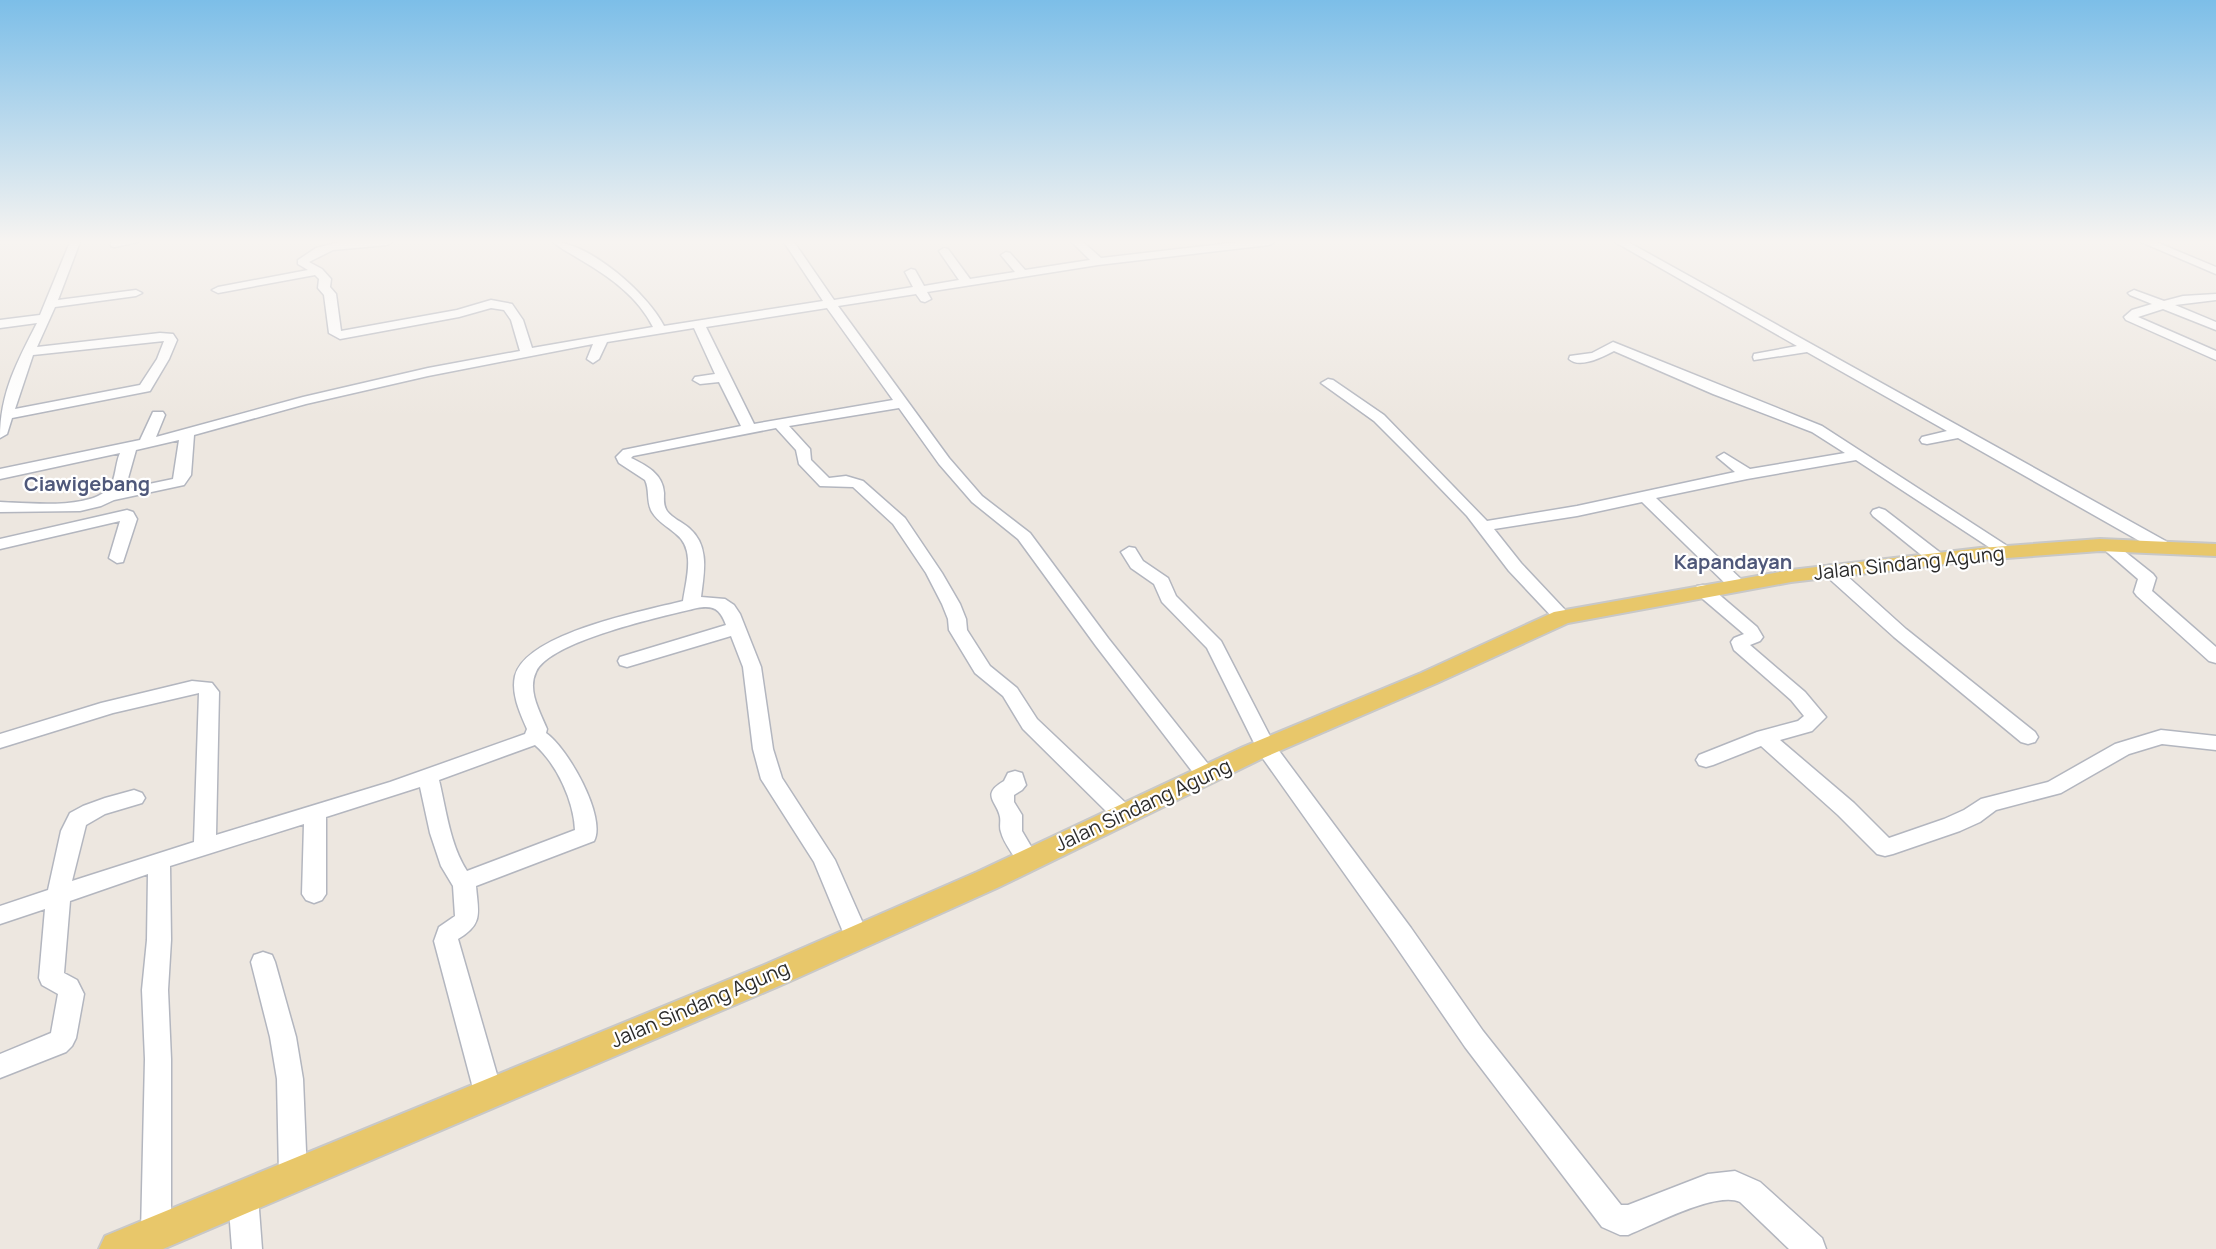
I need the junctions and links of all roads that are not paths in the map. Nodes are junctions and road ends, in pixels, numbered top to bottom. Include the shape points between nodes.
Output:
1 (52, 300) edge
2 (80, 300) edge
3 (331, 300) edge
4 (641, 300) edge
5 (828, 300) edge
6 (858, 300) edge
7 (1724, 300) edge
8 (2150, 300) edge
9 (2178, 300) edge
10 (830, 303) junction
11 (51, 304) junction
12 (2161, 305) junction
13 (45, 318) junction
14 (698, 323) junction
15 (0, 324) edge
16 (2216, 326) edge
17 (659, 328) junction
18 (602, 339) junction
19 (2216, 343) edge
20 (2196, 347) junction
21 (1809, 348) junction
22 (28, 352) junction
23 (515, 355) junction
24 (2216, 356) edge
25 (1759, 357) dead end
26 (1575, 358) dead end
27 (593, 359) dead end
28 (723, 377) junction
29 (700, 380) dead end
30 (1328, 383) dead end
31 (902, 403) junction
32 (158, 415) dead end
33 (3, 416) edge
34 (779, 423) junction
35 (750, 429) junction
36 (187, 433) junction
37 (1960, 433) junction
38 (0, 434) edge
39 (1928, 440) dead end
40 (138, 445) junction
41 (1860, 455) junction
42 (1724, 457) dead end
43 (0, 474) edge
44 (1746, 474) junction
45 (111, 496) junction
46 (1645, 496) junction
47 (0, 507) edge
48 (1879, 513) dead end
49 (1483, 526) junction
50 (0, 544) edge
51 (2108, 546) junction
52 (2165, 548) junction
53 (2216, 550) edge
54 (1129, 552) dead end
55 (2007, 552) junction
56 (117, 558) dead end
57 (1936, 558) junction
58 (1830, 570) junction
59 (1737, 585) junction
60 (1703, 590) junction
61 (691, 604) junction
62 (1562, 617) junction
63 (737, 627) junction
64 (2216, 657) edge
65 (627, 661) dead end
66 (536, 736) junction
67 (1764, 737) junction
68 (2028, 737) dead end
69 (0, 741) edge
70 (2216, 743) edge
71 (1266, 748) junction
72 (1706, 760) dead end
73 (1205, 774) junction
74 (428, 776) junction
75 (1015, 778) dead end
76 (134, 798) dead end
77 (315, 813) junction
78 (1123, 814) junction
79 (205, 847) junction
80 (1028, 860) junction
81 (159, 861) junction
82 (462, 882) junction
83 (314, 894) dead end
84 (56, 897) junction
85 (0, 915) edge
86 (857, 938) junction
87 (263, 962) dead end
88 (0, 1066) edge
89 (488, 1092) junction
90 (293, 1175) junction
91 (243, 1196) junction
92 (156, 1233) junction
93 (118, 1249) edge
94 (247, 1249) edge
95 (1811, 1249) edge

1 - 11 street
2 - 11 street
3 - 23 street via 335,333 340,335 491,304 508,307 518,320
4 - 17 street via 651,310
5 - 10 street
6 - 10 street
7 - 21 street
8 - 12 street
9 - 12 street
10 - 14 street
10 - 31 street
11 - 13 street
12 - 16 street
12 - 20 street via 2130,317
13 - 15 street
13 - 22 street
14 - 17 street
14 - 28 street
17 - 18 street
18 - 23 street
18 - 27 street
19 - 20 street
20 - 24 street
21 - 25 street
21 - 37 street
22 - 33 street
22 - 33 street via 160,337 171,340 145,388
23 - 36 street via 303,401
26 - 41 street via 1594,356 1613,346 1810,426
28 - 29 street
28 - 35 street
30 - 49 street via 1379,418
31 - 34 street
31 - 73 street via 970,492 1024,536
32 - 40 street
33 - 38 street
34 - 35 street
34 - 78 street via 803,449 804,461 825,483 858,484 899,521 934,573 951,604 958,630 982,669 1010,692 1030,724
35 - 61 street via 659,439 623,457 647,472 655,483 657,507 662,516 686,532 695,547
36 - 40 street
36 - 45 street via 179,482
37 - 39 street
37 - 52 street
40 - 43 street
40 - 45 street via 123,463 119,485
41 - 44 street
41 - 55 street
42 - 44 street
44 - 46 street
45 - 47 street via 66,508
46 - 49 street
46 - 59 street
48 - 57 street
49 - 62 street
50 - 56 street via 127,515
51 - 52 main road, Jalan Sindang Agung
51 - 55 main road, Jalan Sindang Agung
51 - 64 street via 2147,578 2143,592
52 - 53 main road, Jalan Sindang Agung
54 - 71 street via 1137,564 1161,582 1168,598 1220,653
55 - 57 main road, Jalan Sindang Agung
57 - 58 main road, Jalan Sindang Agung
58 - 59 main road, Jalan Sindang Agung
58 - 68 street via 1900,633
59 - 60 main road, Jalan Sindang Agung
60 - 62 main road, Jalan Sindang Agung
60 - 67 street via 1751,630 1754,637 1740,644 1816,717 1805,726
61 - 63 street via 707,601 725,606
61 - 66 street via 609,626 535,659 528,667 523,688
62 - 71 main road, Jalan Sindang Agung
63 - 65 street
63 - 86 street via 753,667 764,750 772,779 824,860
66 - 74 street
66 - 82 street via 548,742 562,762 579,803 586,835
67 - 70 street via 1885,848 1952,825 1989,804 2055,788 2122,749 2161,737
67 - 72 street
69 - 79 street via 108,708 205,687 209,692
71 - 73 main road, Jalan Sindang Agung
71 - 95 street via 1474,1039 1612,1217 1628,1220 1708,1188 1739,1185
73 - 78 main road, Jalan Sindang Agung
74 - 77 street
74 - 82 street via 441,833
75 - 80 street via 1015,785 1003,792 1004,803 1011,815 1011,831
76 - 84 street via 96,809 75,822
77 - 79 street
77 - 83 street
78 - 80 main road, Jalan Sindang Agung
79 - 81 street
80 - 86 main road, Jalan Sindang Agung
81 - 84 street
81 - 92 street
82 - 89 street via 467,918 447,934 446,941
84 - 85 street
84 - 88 street via 51,978 68,987 71,994 63,1038 57,1044
86 - 89 main road, Jalan Sindang Agung
87 - 90 street via 290,1079
89 - 90 main road, Jalan Sindang Agung
90 - 91 main road, Jalan Sindang Agung
91 - 92 main road, Jalan Sindang Agung
91 - 94 street
92 - 93 main road, Jalan Sindang Agung

